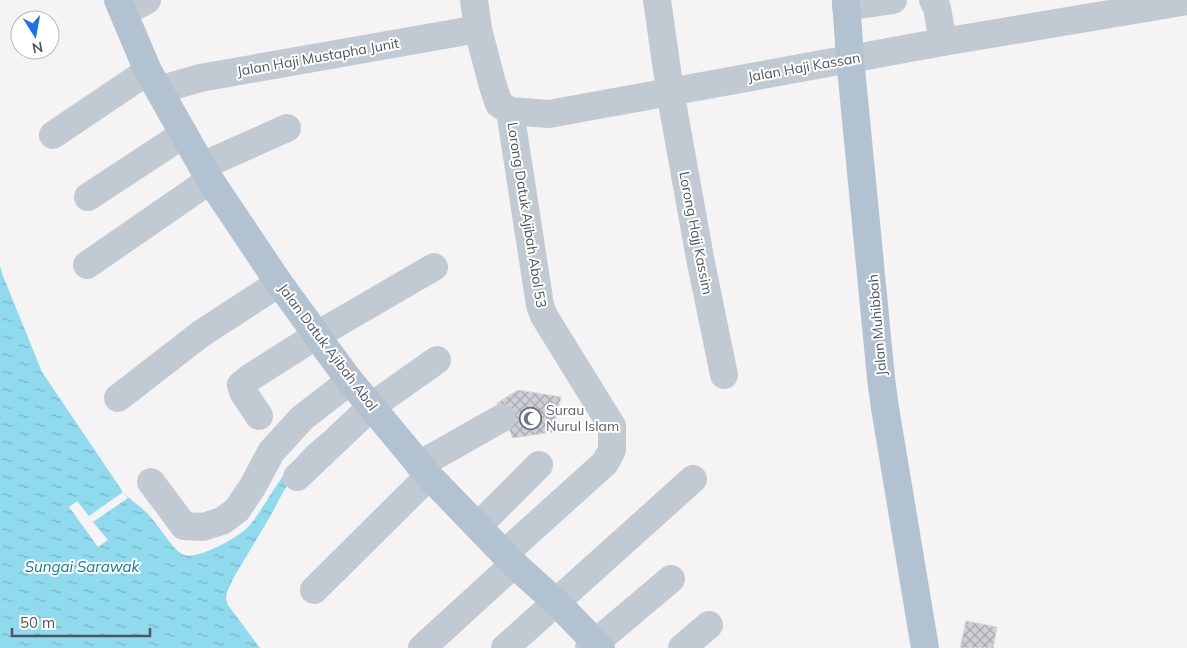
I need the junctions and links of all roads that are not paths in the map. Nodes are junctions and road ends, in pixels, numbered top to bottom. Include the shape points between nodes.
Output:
1 (148, 0) edge
2 (474, 0) edge
3 (657, 0) edge
4 (893, 0) edge
5 (933, 0) edge
6 (1187, 1) edge
7 (846, 4) edge
8 (121, 6) edge
9 (478, 29) junction
10 (943, 42) junction
11 (850, 58) junction
12 (154, 80) junction
13 (670, 92) junction
14 (510, 111) junction
15 (287, 128) dead end
16 (184, 134) junction
17 (53, 135) dead end
18 (206, 173) junction
19 (88, 197) dead end
20 (87, 265) dead end
21 (434, 267) dead end
22 (279, 283) junction
23 (317, 335) junction
24 (437, 360) dead end
25 (724, 375) dead end
26 (350, 381) junction
27 (118, 398) dead end
28 (372, 406) junction
29 (259, 416) dead end
30 (502, 418) dead end
31 (539, 465) dead end
32 (424, 470) junction
33 (297, 477) dead end
34 (693, 479) dead end
35 (151, 482) dead end
36 (478, 526) junction
37 (510, 559) junction
38 (671, 579) dead end
39 (314, 590) dead end
40 (556, 602) junction
41 (709, 625) dead end
42 (595, 646) edge
43 (422, 648) edge
44 (505, 648) edge
45 (682, 648) edge
46 (924, 648) edge

1 - 8 street
2 - 9 street
3 - 13 street, Lorong Hajj Kassim
4 - 7 street
5 - 10 street
6 - 10 street, Jalan Haji Kassan
7 - 11 main road, Jalan Muhibbah
8 - 12 main road, Jalan Datuk Ajibah Abol
9 - 12 street, Jalan Haji Mustapha Junit via 200,78
9 - 14 street via 499,104
10 - 11 street, Jalan Haji Kassan
11 - 13 street, Jalan Haji Kassan
11 - 46 main road, Jalan Muhibbah via 884,400
12 - 16 main road, Jalan Datuk Ajibah Abol
12 - 17 street, Jalan Haji Mustapha Junit
13 - 14 street, Jalan Haji Kassan via 549,114
13 - 25 street, Lorong Hajj Kassim
14 - 37 street, Lorong Datuk Ajibah Abol 53 via 542,310 612,426 612,450 604,463
15 - 18 street
16 - 18 main road, Jalan Datuk Ajibah Abol
16 - 19 street
18 - 20 street
18 - 22 main road, Jalan Datuk Ajibah Abol
21 - 23 street
22 - 23 main road, Jalan Datuk Ajibah Abol
22 - 27 street via 202,334
23 - 26 main road, Jalan Datuk Ajibah Abol
23 - 29 street via 241,385
24 - 28 street
26 - 28 main road, Jalan Datuk Ajibah Abol
26 - 35 street via 302,418 271,452 237,510 222,521 203,527 184,526
28 - 32 main road, Jalan Datuk Ajibah Abol
28 - 33 street
30 - 32 street
31 - 36 street
32 - 36 main road, Jalan Datuk Ajibah Abol
32 - 39 street
34 - 40 street
36 - 37 main road, Jalan Datuk Ajibah Abol
37 - 40 main road, Jalan Datuk Ajibah Abol
37 - 43 street, Lorong Datuk Ajibah Abol 53
38 - 42 street
40 - 42 main road, Jalan Datuk Ajibah Abol
40 - 44 street
41 - 45 street

